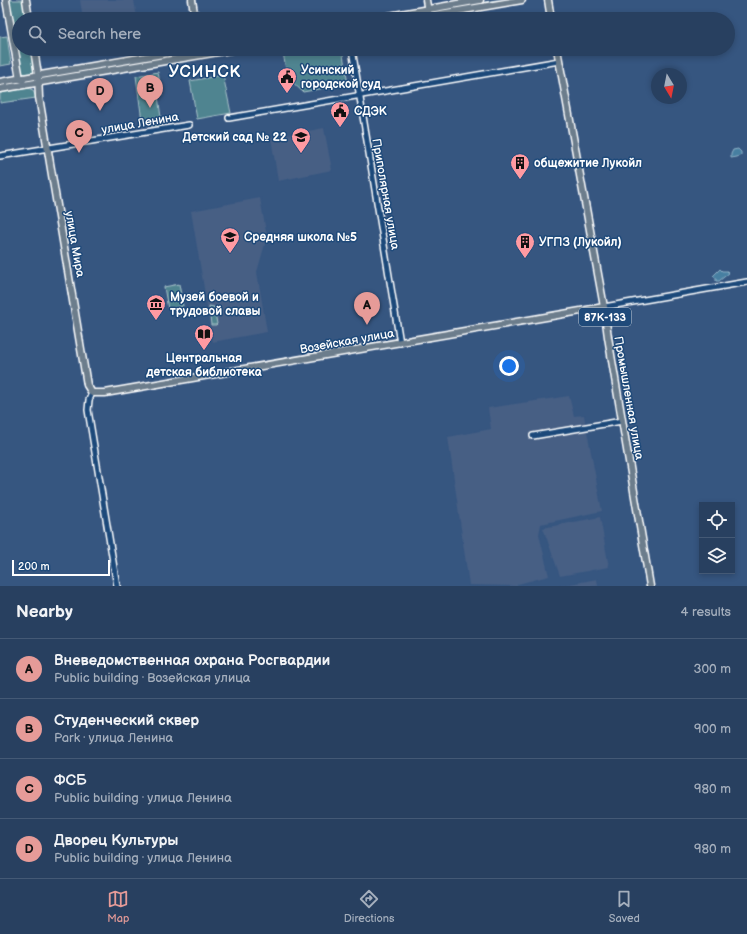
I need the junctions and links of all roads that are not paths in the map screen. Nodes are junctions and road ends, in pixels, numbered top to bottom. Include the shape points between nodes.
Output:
1 (6, 0) edge
2 (26, 0) edge
3 (192, 0) edge
4 (426, 0) edge
5 (480, 0) edge
6 (522, 0) edge
7 (548, 0) edge
8 (428, 9) junction
9 (28, 12) edge
10 (194, 12) edge
11 (411, 12) edge
12 (428, 12) edge
13 (452, 12) edge
14 (550, 12) edge
15 (12, 33) edge
16 (16, 56) edge
17 (35, 56) edge
18 (151, 56) edge
19 (180, 56) edge
20 (353, 56) edge
21 (558, 56) edge
22 (559, 61) junction
23 (81, 68) junction
24 (82, 75) junction
25 (38, 76) junction
26 (20, 78) junction
27 (0, 82) edge
28 (35, 83) junction
29 (0, 89) edge
30 (358, 96) junction
31 (229, 118) dead end
32 (189, 125) dead end
33 (48, 149) junction
34 (0, 156) edge
35 (747, 282) edge
36 (604, 307) junction
37 (400, 343) junction
38 (92, 393) junction
39 (622, 422) junction
40 (533, 436) dead end
41 (117, 586) edge
42 (650, 586) edge

1 - 15 main road
2 - 9 main road
3 - 10 main road
4 - 8 main road
5 - 8 main road
6 - 13 main road
7 - 14 main road
8 - 11 main road
8 - 12 main road
16 - 26 main road
17 - 25 main road, улица Мира
18 - 23 main road
19 - 24 main road
20 - 30 street, Приполярная улица
21 - 22 main road, Промышленная улица / 87К-133
22 - 30 street
22 - 36 main road, Промышленная улица / 87К-133
23 - 24 main road
23 - 25 main road
24 - 28 main road
25 - 26 main road
25 - 28 main road, улица Мира
26 - 27 main road
26 - 28 main road
28 - 29 main road
28 - 33 main road, улица Мира
30 - 31 street
30 - 37 street, Приполярная улица
32 - 33 street, улица Ленина
33 - 34 street, улица Ленина
33 - 38 main road, улица Мира via 87,384
35 - 36 street
36 - 37 main road, Возейская улица
36 - 39 main road, Промышленная улица / 87К-133
37 - 38 main road, Возейская улица via 112,392
38 - 41 street via 88,410
39 - 40 street
39 - 42 main road, Промышленная улица / 87К-133

